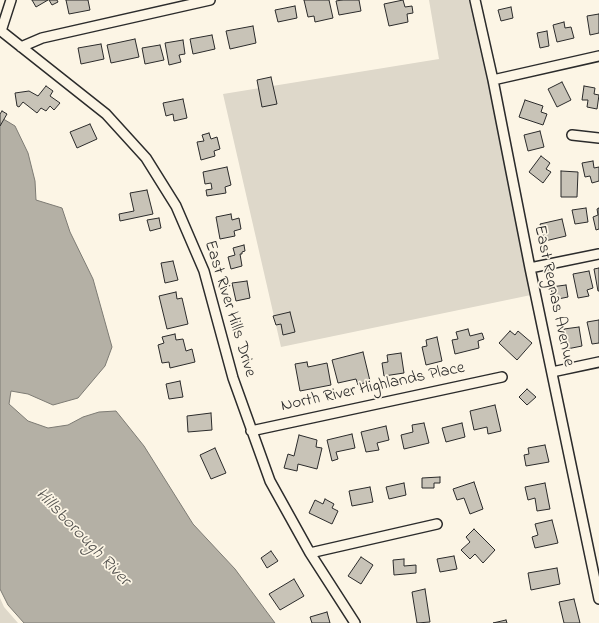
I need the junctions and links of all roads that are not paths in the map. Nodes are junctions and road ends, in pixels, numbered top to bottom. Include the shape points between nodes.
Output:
1 (11, 0) edge
2 (210, 0) edge
3 (475, 0) edge
4 (0, 31) edge
5 (21, 46) junction
6 (599, 56) edge
7 (493, 80) junction
8 (572, 135) dead end
9 (599, 138) edge
10 (599, 254) edge
11 (530, 268) junction
12 (599, 362) edge
13 (552, 372) junction
14 (502, 377) dead end
15 (251, 431) junction
16 (437, 524) dead end
17 (310, 553) junction
18 (599, 599) edge
19 (355, 623) edge

1 - 4 street
2 - 5 street via 42,38
3 - 7 street, East Regnas Avenue
4 - 5 street, East River Hills Drive
5 - 15 street, East River Hills Drive via 106,114 146,158 176,206 204,271 233,378
6 - 7 street
7 - 11 street, East Regnas Avenue
8 - 9 street
10 - 11 street
11 - 13 street, East Regnas Avenue
12 - 13 street
13 - 18 street, East Regnas Avenue
14 - 15 street, North River Highlands Place
15 - 17 street, East River Hills Drive via 270,480
16 - 17 street
17 - 19 street, East River Hills Drive

